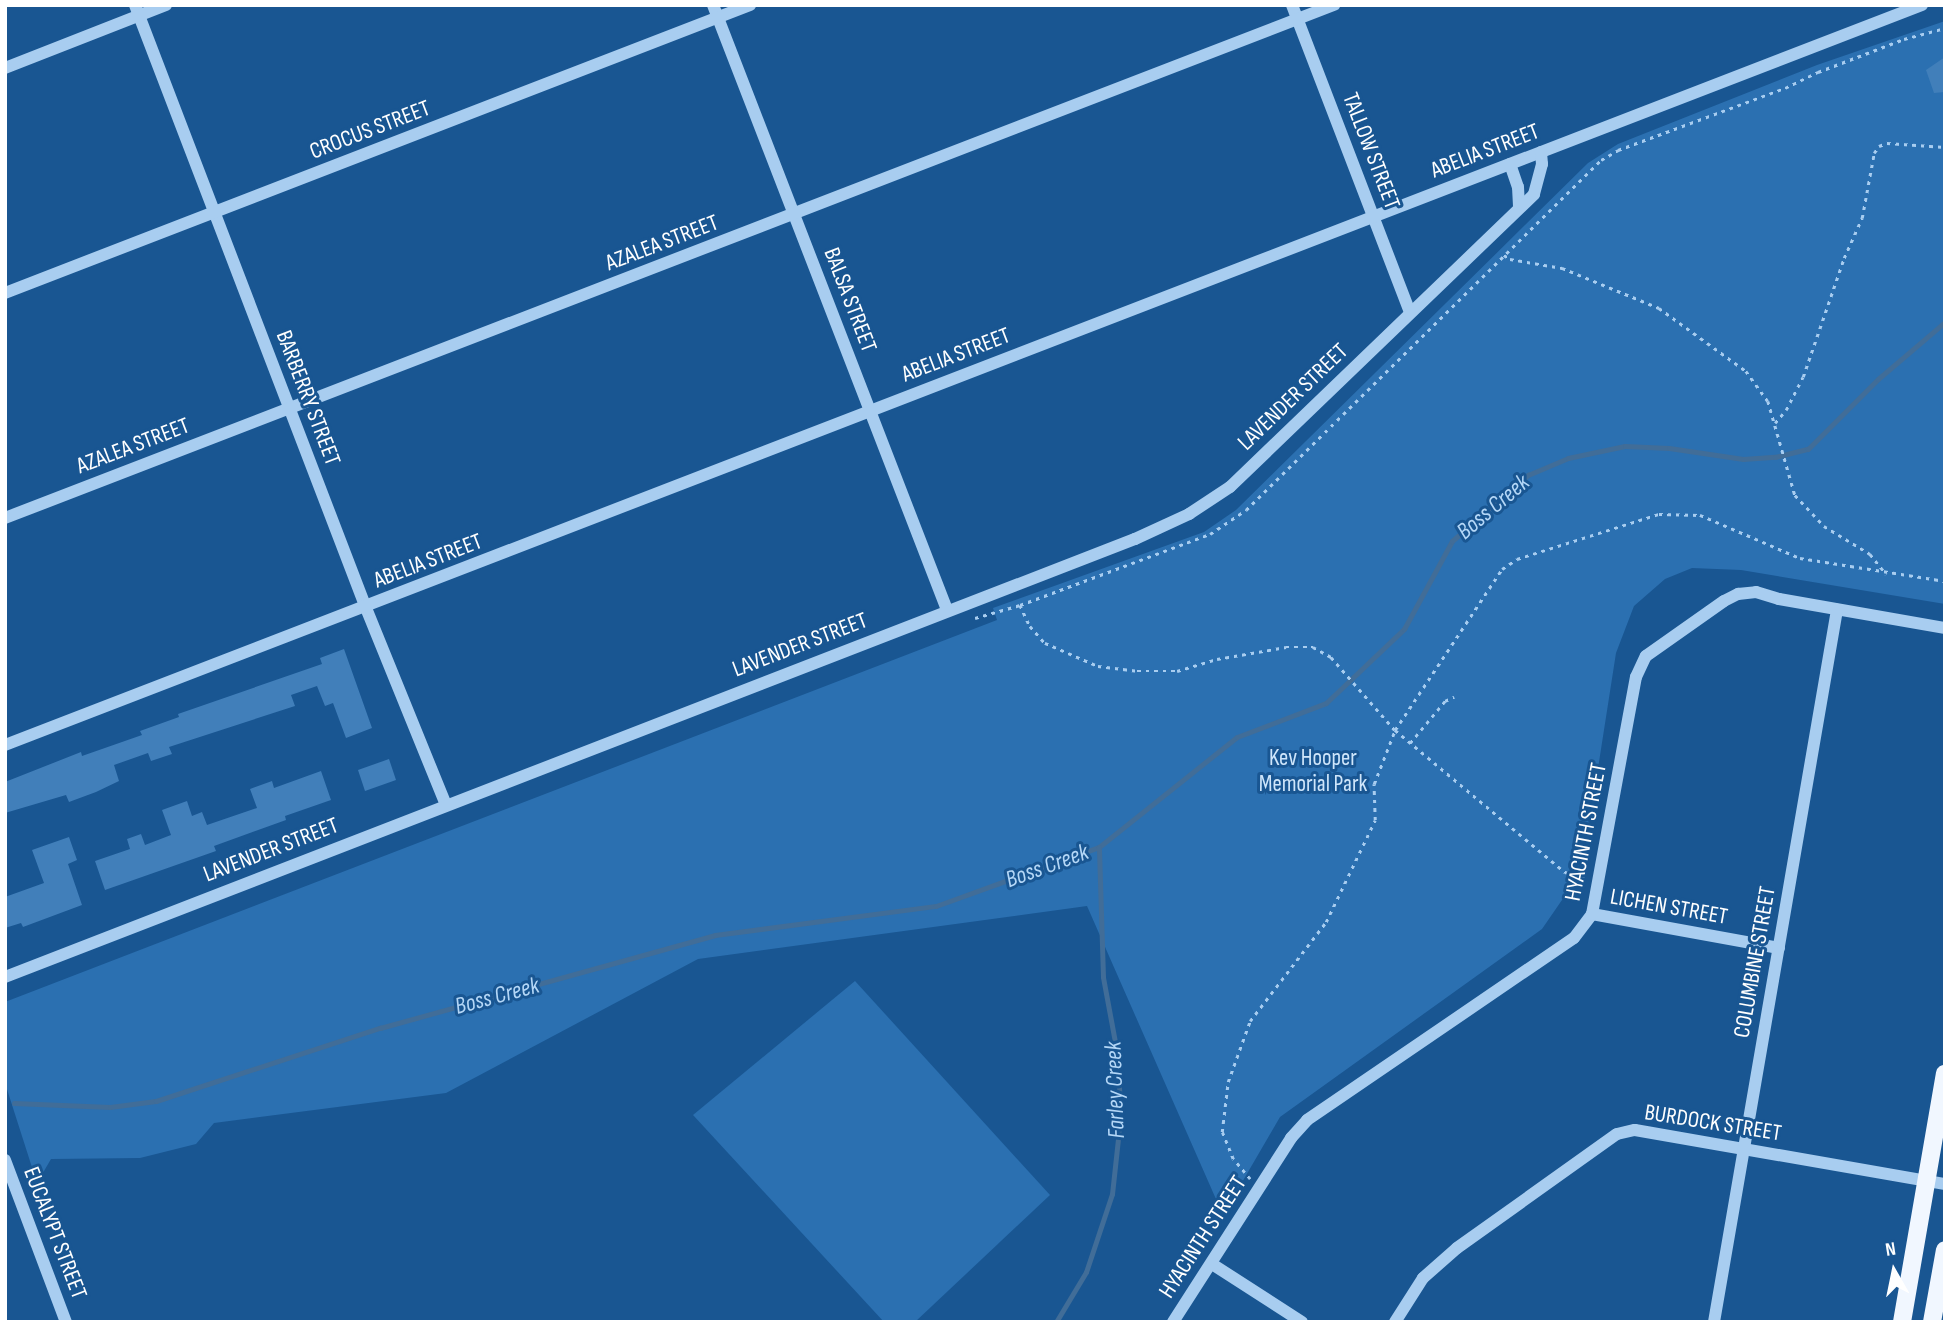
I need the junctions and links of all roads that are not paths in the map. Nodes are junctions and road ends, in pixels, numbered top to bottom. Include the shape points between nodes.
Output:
1 (166, 5) edge
2 (750, 5) edge
3 (1292, 5) edge
4 (1334, 5) edge
5 (1922, 5) edge
6 (137, 10) edge
7 (715, 11) edge
8 (1297, 19) junction
9 (5, 68) edge
10 (1541, 152) junction
11 (1510, 164) junction
12 (1519, 208) junction
13 (214, 213) junction
14 (795, 214) junction
15 (1373, 217) junction
16 (5, 293) edge
17 (1410, 312) junction
18 (290, 408) junction
19 (870, 411) junction
20 (5, 518) edge
21 (366, 608) junction
22 (947, 610) junction
23 (1837, 610) junction
24 (1945, 628) edge
25 (5, 745) edge
26 (446, 805) junction
27 (1592, 914) junction
28 (1779, 948) junction
29 (5, 977) edge
30 (1945, 1074) edge
31 (1742, 1149) junction
32 (5, 1160) edge
33 (1926, 1181) junction
34 (1945, 1184) edge
35 (1945, 1250) edge
36 (1212, 1264) junction
37 (66, 1322) edge
38 (1172, 1322) edge
39 (1302, 1322) edge
40 (1395, 1322) edge
41 (1714, 1322) edge
42 (1902, 1322) edge
43 (1932, 1322) edge

1 - 6 street
2 - 7 street, CROCUS STREET
3 - 8 street, TALLOW STREET
4 - 8 street, AZALEA STREET
5 - 10 street, ABELIA STREET
6 - 9 street
6 - 13 street, BARBERRY STREET
7 - 13 street, CROCUS STREET
7 - 14 street, BALSA STREET
8 - 14 street, AZALEA STREET
8 - 15 street, TALLOW STREET
10 - 11 street, ABELIA STREET
10 - 12 street, LAVENDER STREET via 1534,194
11 - 12 street
11 - 15 street, ABELIA STREET
12 - 17 street, LAVENDER STREET
13 - 16 street, CROCUS STREET
13 - 18 street, BARBERRY STREET
14 - 18 street, AZALEA STREET
14 - 19 street, BALSA STREET
15 - 17 street, TALLOW STREET
15 - 19 street, ABELIA STREET
17 - 22 street, LAVENDER STREET via 1230,487 1189,514
18 - 20 street, AZALEA STREET
18 - 21 street, BARBERRY STREET
19 - 21 street, ABELIA STREET
19 - 22 street, BALSA STREET
21 - 25 street, ABELIA STREET
21 - 26 street, BARBERRY STREET
22 - 26 street, LAVENDER STREET
23 - 24 street, HYACINTH STREET
23 - 27 street, HYACINTH STREET via 1756,592 1738,594 1646,656 1636,677
23 - 28 street, COLUMBINE STREET
26 - 29 street, LAVENDER STREET
27 - 28 street, LICHEN STREET
27 - 36 street, HYACINTH STREET via 1573,938 1307,1120
28 - 31 street, COLUMBINE STREET
30 - 33 main road
31 - 33 street, BURDOCK STREET
31 - 40 street, BURDOCK STREET via 1635,1130 1617,1134 1457,1248 1423,1278
31 - 41 street, COLUMBINE STREET
32 - 37 street, EUCALYPT STREET
33 - 34 street, BURDOCK STREET
33 - 42 main road
35 - 43 main road
36 - 38 street, HYACINTH STREET
36 - 39 street

